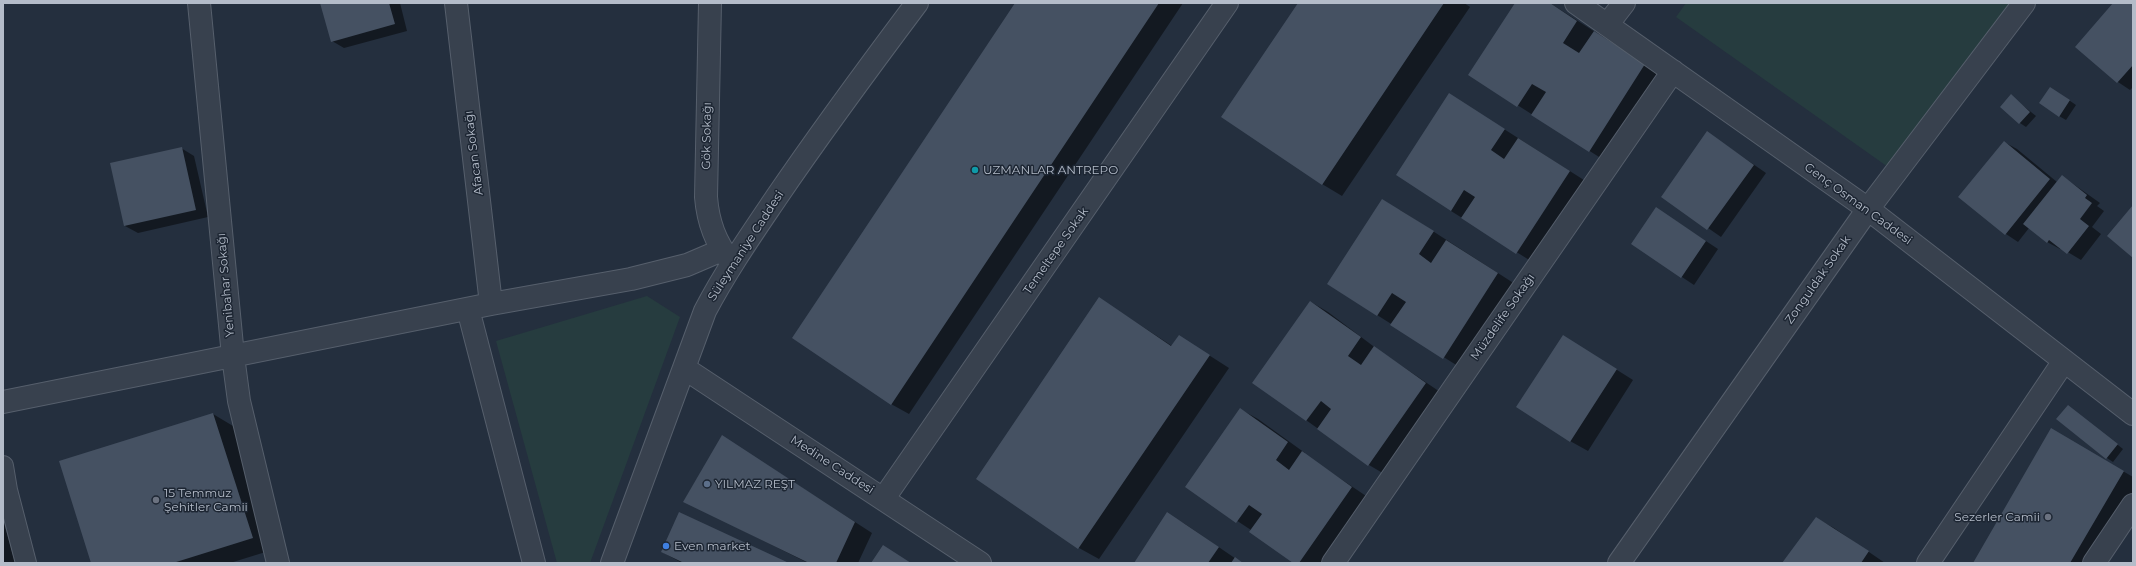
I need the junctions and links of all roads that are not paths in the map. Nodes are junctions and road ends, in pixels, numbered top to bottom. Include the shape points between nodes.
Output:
1 (200, 3) edge
2 (456, 3) edge
3 (710, 3) edge
4 (917, 3) edge
5 (1227, 3) edge
6 (1576, 3) edge
7 (1624, 3) edge
8 (2024, 3) edge
9 (1607, 25) junction
10 (1673, 71) junction
11 (1868, 209) junction
12 (727, 257) junction
13 (491, 304) junction
14 (468, 309) junction
15 (233, 356) junction
16 (2064, 361) junction
17 (684, 368) junction
18 (3, 402) edge
19 (2133, 414) edge
20 (3, 466) edge
21 (884, 498) junction
22 (2133, 505) edge
23 (26, 563) edge
24 (278, 563) edge
25 (534, 563) edge
26 (612, 563) edge
27 (980, 563) edge
28 (1333, 563) edge
29 (1619, 563) edge
30 (1928, 563) edge
31 (2094, 563) edge

1 - 15 street, Yenibahar Sokağı
2 - 13 street, Afacan Sokağı
3 - 12 street, Gök Sokağı via 706,197 708,216
4 - 12 street, Süleymaniye Caddesi
5 - 21 street, Temeltepe Sokak
6 - 9 street, Genç Osman Caddesi
7 - 9 street
8 - 11 street, Zonguldak Sokak
9 - 10 street, Genç Osman Caddesi
10 - 11 street, Genç Osman Caddesi
10 - 28 street, Müzdelife Sokağı
11 - 16 street, Genç Osman Caddesi
11 - 29 street, Zonguldak Sokak
12 - 13 street via 631,279
12 - 17 street, Süleymaniye Caddesi
13 - 14 street
14 - 15 street
14 - 25 street
15 - 18 street
15 - 24 street, Yenibahar Sokağı via 239,401
16 - 19 street, Genç Osman Caddesi
16 - 30 street
17 - 21 street, Medine Caddesi
17 - 26 street, Süleymaniye Caddesi
20 - 23 lane
21 - 27 street, Medine Caddesi
22 - 31 street

